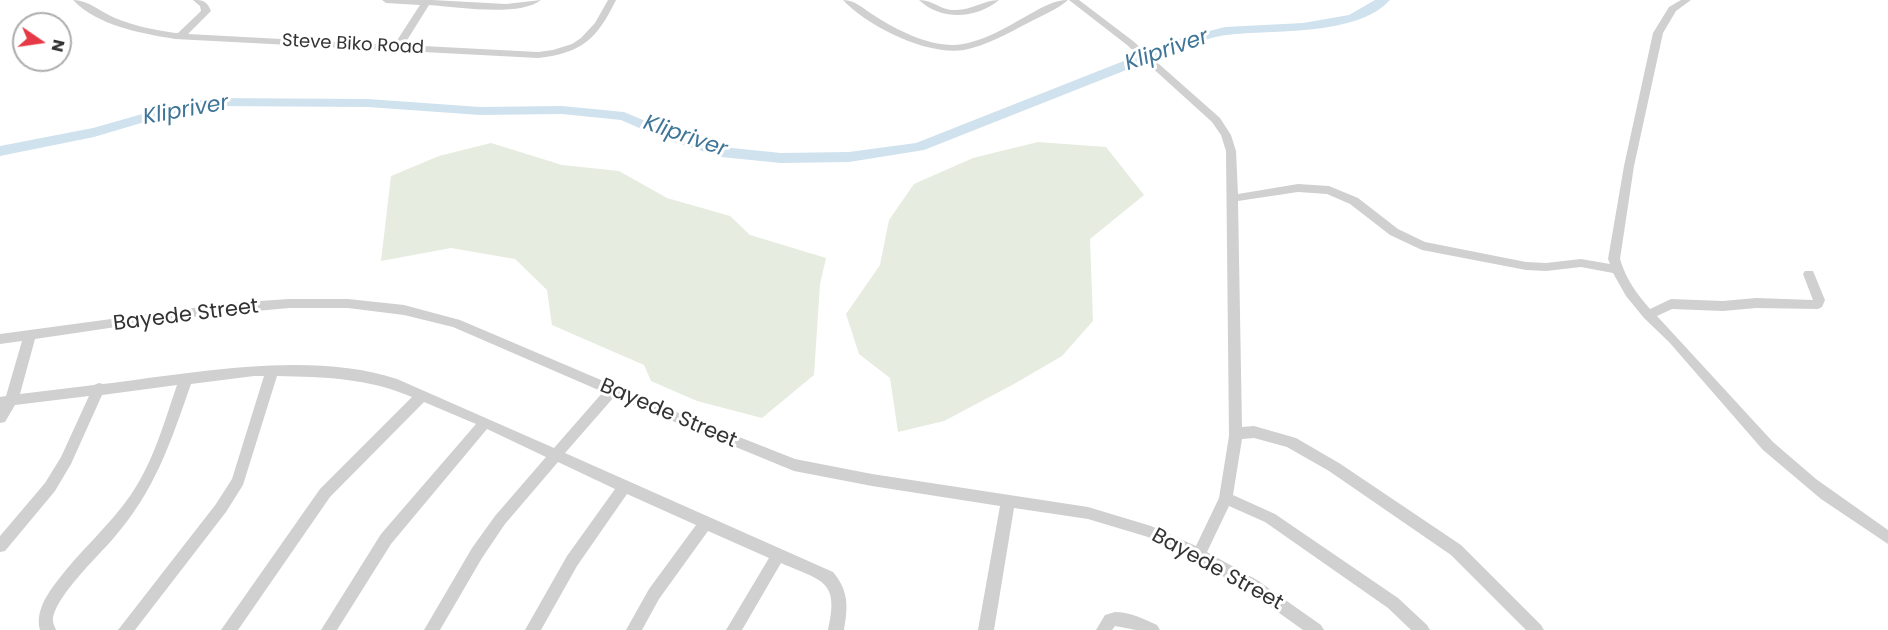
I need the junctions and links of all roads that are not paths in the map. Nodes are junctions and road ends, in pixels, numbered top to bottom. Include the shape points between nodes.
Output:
1 (77, 0) edge
2 (197, 0) edge
3 (386, 0) edge
4 (612, 0) edge
5 (847, 0) edge
6 (923, 0) edge
7 (995, 0) edge
8 (1064, 0) edge
9 (1073, 0) edge
10 (1687, 0) edge
11 (534, 1) edge
12 (426, 2) junction
13 (181, 36) junction
14 (397, 48) junction
15 (1233, 198) junction
16 (1617, 269) junction
17 (1809, 273) dead end
18 (1648, 315) junction
19 (25, 336) junction
20 (0, 339) edge
21 (272, 371) junction
22 (186, 379) junction
23 (99, 388) junction
24 (610, 391) junction
25 (422, 395) junction
26 (6, 400) edge
27 (0, 418) edge
28 (485, 422) junction
29 (1236, 436) junction
30 (555, 454) junction
31 (624, 487) junction
32 (1226, 498) junction
33 (1008, 501) junction
34 (706, 524) junction
35 (1888, 538) edge
36 (0, 546) edge
37 (778, 555) junction
38 (1199, 555) junction
39 (48, 630) edge
40 (126, 630) edge
41 (229, 630) edge
42 (328, 630) edge
43 (432, 630) edge
44 (532, 630) edge
45 (634, 630) edge
46 (734, 630) edge
47 (836, 630) edge
48 (986, 630) edge
49 (1104, 630) edge
50 (1152, 630) edge
51 (1316, 630) edge
52 (1422, 630) edge
53 (1536, 630) edge

1 - 13 street, Steve Biko Road via 121,25
2 - 13 street via 206,11
3 - 12 street
4 - 14 street, Steve Biko Road via 591,36 554,53
5 - 8 street via 869,17 921,42 954,48 994,35
6 - 7 street via 942,12 955,14
9 - 15 street via 1130,43 1216,120 1231,152
10 - 16 street via 1672,9 1658,33 1627,177 1614,259
11 - 12 street via 506,7
12 - 14 street
13 - 14 street, Steve Biko Road
15 - 16 street via 1299,188 1329,190 1354,201 1394,232 1422,246 1526,266 1581,263
15 - 29 street
16 - 18 street via 1633,300
17 - 18 street via 1818,304 1671,304
18 - 35 street via 1768,446
19 - 20 street, Bayede Street
19 - 24 street, Bayede Street via 241,308 313,304 382,308 456,323
19 - 26 street
21 - 22 street
21 - 25 street via 360,375
21 - 40 street via 238,481
22 - 23 street
22 - 39 street via 145,484 119,521 52,598 45,614
23 - 26 street
23 - 36 street via 50,487
24 - 30 street
24 - 33 street, Bayede Street via 794,465
25 - 28 street
25 - 41 street via 326,494
26 - 27 street
28 - 30 street
28 - 42 street via 386,539
29 - 32 street
29 - 53 street via 1254,432 1291,442 1334,467 1456,550
30 - 31 street
30 - 43 street via 494,528
31 - 34 street
31 - 44 street via 572,561
32 - 38 street
32 - 52 street via 1270,518 1393,603
33 - 38 street, Bayede Street via 1088,513 1151,532
33 - 48 street
34 - 37 street
34 - 45 street via 654,594
37 - 46 street
37 - 47 street via 828,577 838,588 841,599
38 - 51 street, Bayede Street via 1252,585
49 - 50 street via 1116,618

